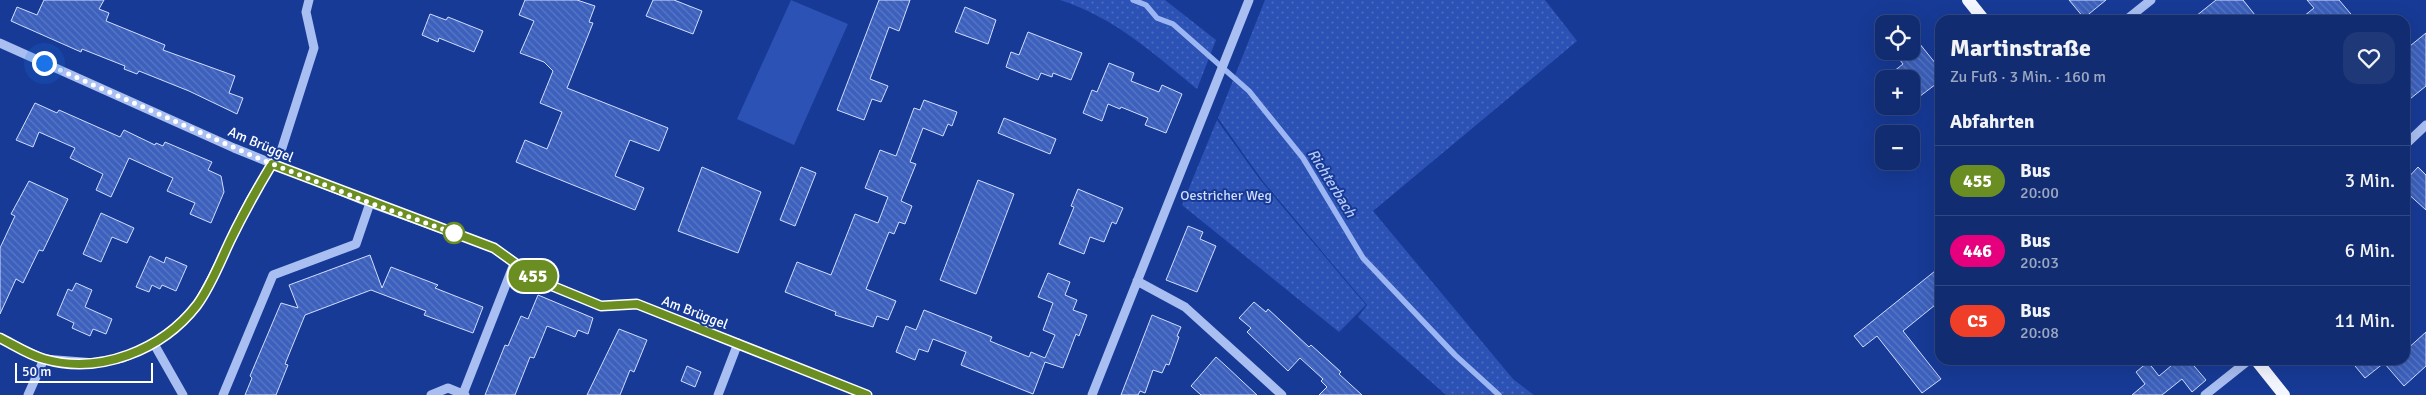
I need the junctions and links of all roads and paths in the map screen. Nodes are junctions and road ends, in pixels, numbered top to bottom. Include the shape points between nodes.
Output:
1 (309, 0) edge
2 (1250, 0) edge
3 (1968, 0) edge
4 (2152, 0) edge
5 (1980, 15) edge
6 (2132, 15) edge
7 (0, 43) edge
8 (2426, 125) edge
9 (2410, 140) edge
10 (272, 164) junction
11 (370, 203) junction
12 (514, 264) junction
13 (1137, 281) junction
14 (0, 338) edge
15 (738, 343) junction
16 (154, 344) junction
17 (44, 359) junction
18 (2243, 365) edge
19 (2260, 365) edge
20 (28, 395) edge
21 (183, 395) edge
22 (223, 395) edge
23 (431, 395) edge
24 (464, 395) edge
25 (718, 395) edge
26 (867, 395) edge
27 (1092, 395) edge
28 (1282, 395) edge
29 (2205, 395) edge
30 (2284, 395) edge

1 - 10 street via 306,12 314,48 282,148
2 - 13 street
3 - 5 main road
4 - 6 street
7 - 10 street, Am Brüggel
8 - 9 street
10 - 11 street, Am Brüggel
10 - 16 street via 250,200 197,305
11 - 12 street, Am Brüggel via 494,248
11 - 22 street via 356,244 273,275
12 - 15 street, Am Brüggel via 540,281 601,306 637,304
12 - 24 street
13 - 27 street
13 - 28 street via 1184,307
14 - 17 street
15 - 25 street
15 - 26 street, Am Brüggel
16 - 17 street via 123,358 95,363
16 - 21 street
17 - 20 street
18 - 29 street
19 - 30 main road
23 - 24 street via 448,388

